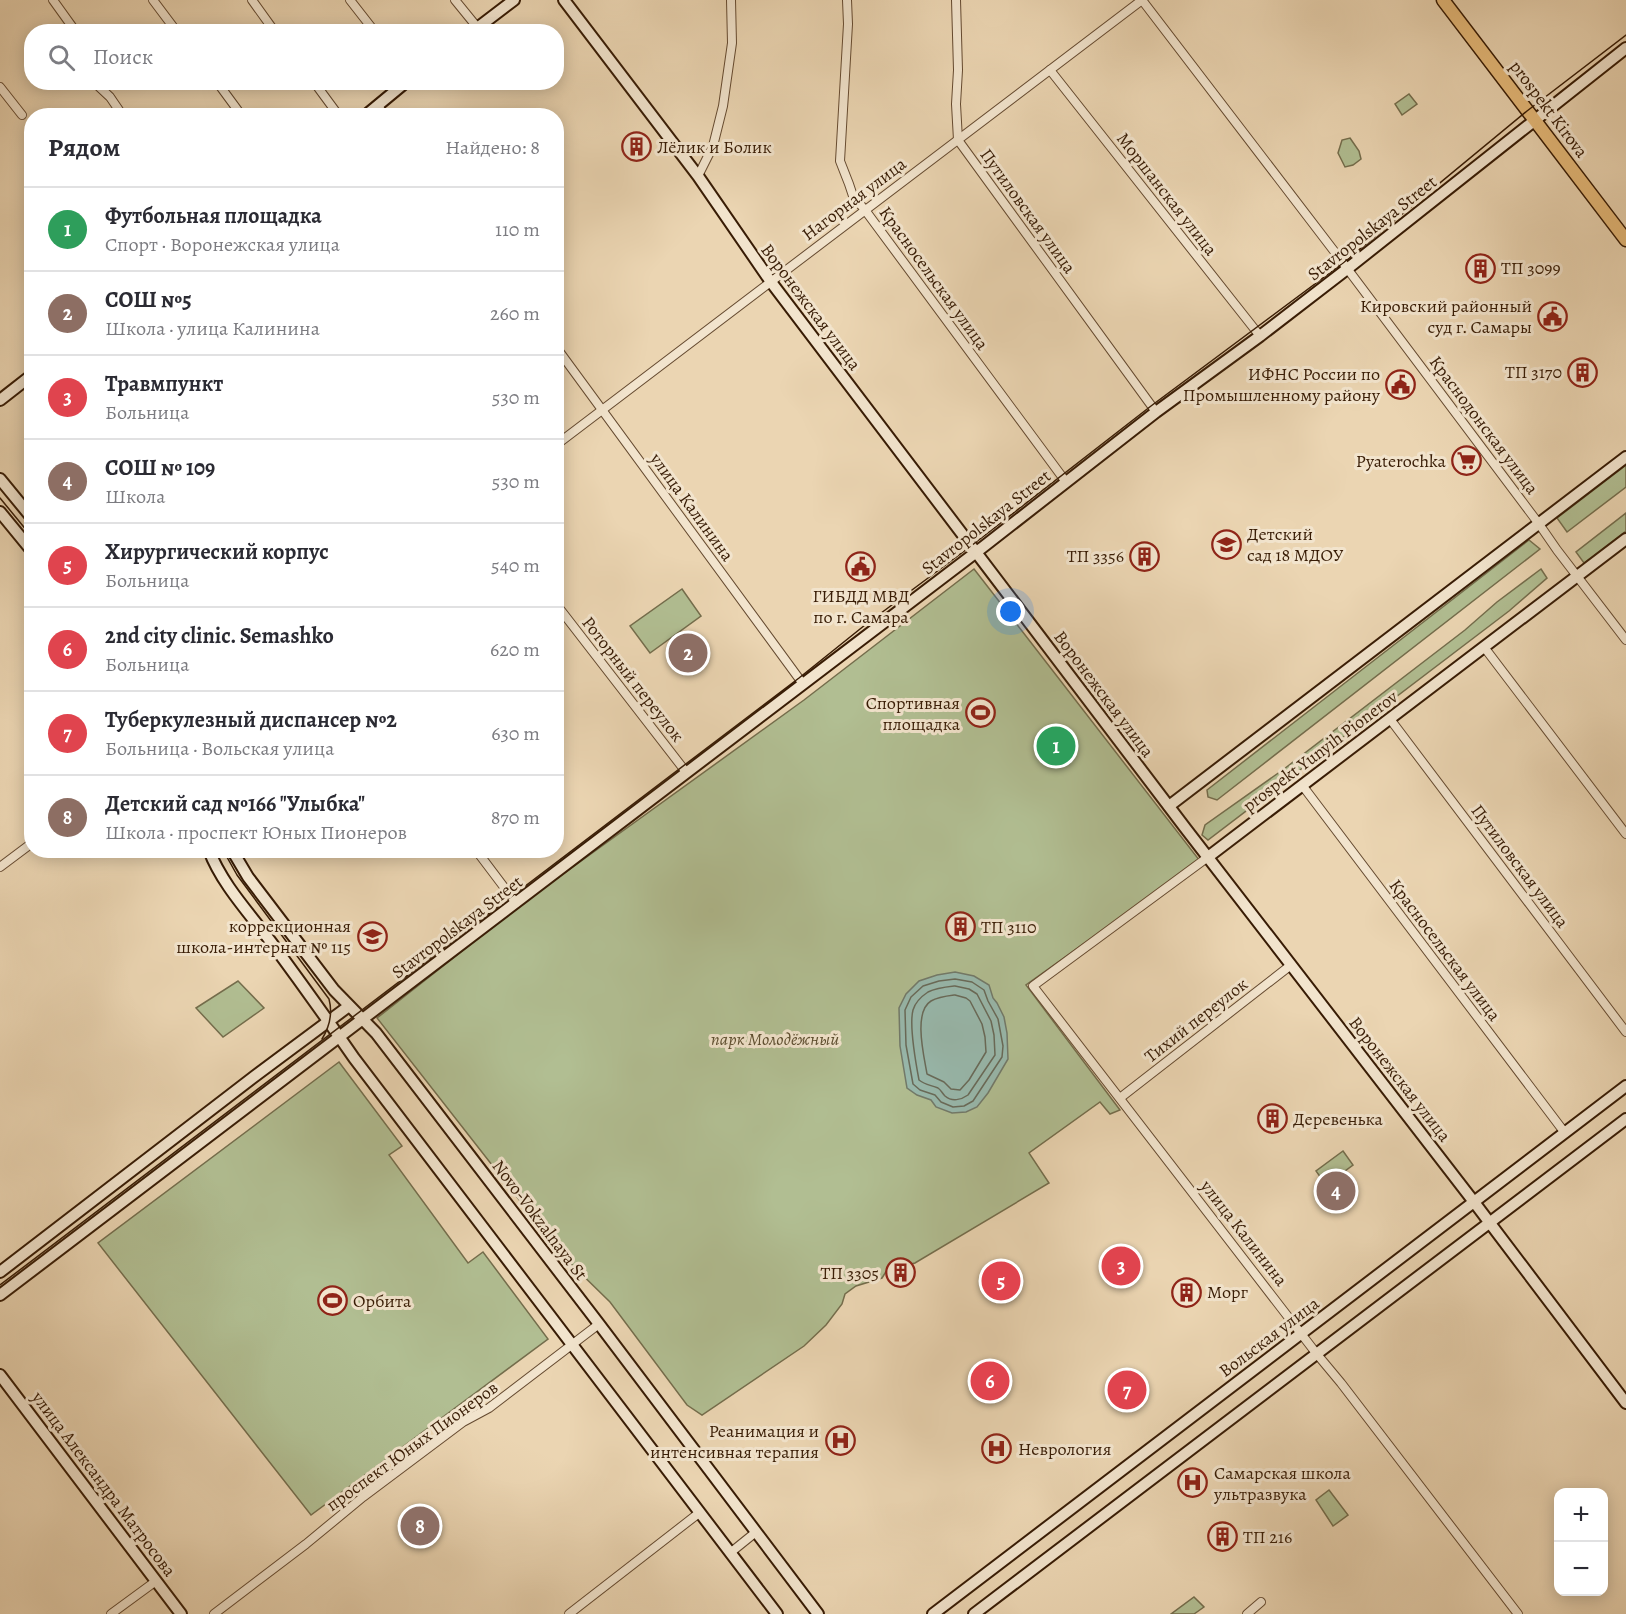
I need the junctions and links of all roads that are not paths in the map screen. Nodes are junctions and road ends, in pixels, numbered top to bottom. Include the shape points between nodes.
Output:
1 (53, 0) edge
2 (153, 0) edge
3 (252, 0) edge
4 (350, 0) edge
5 (455, 0) edge
6 (514, 0) edge
7 (564, 0) edge
8 (731, 0) edge
9 (847, 0) edge
10 (956, 0) edge
11 (1142, 0) edge
12 (1443, 0) edge
13 (70, 24) edge
14 (171, 24) edge
15 (269, 24) edge
16 (369, 24) edge
17 (471, 24) edge
18 (481, 24) edge
19 (1626, 48) edge
20 (1050, 70) junction
21 (0, 87) edge
22 (103, 90) edge
23 (223, 90) edge
24 (320, 90) edge
25 (397, 90) edge
26 (378, 106) joint
27 (118, 108) edge
28 (236, 108) edge
29 (333, 108) edge
30 (375, 108) edge
31 (22, 116) dead end
32 (1535, 120) junction
33 (958, 140) junction
34 (698, 176) junction
35 (865, 210) junction
36 (1626, 240) edge
37 (1347, 269) junction
38 (771, 282) junction
39 (1260, 336) junction
40 (564, 358) edge
41 (24, 381) edge
42 (0, 400) edge
43 (603, 409) junction
44 (1156, 412) junction
45 (564, 438) edge
46 (1626, 457) edge
47 (0, 479) edge
48 (1066, 482) junction
49 (24, 508) edge
50 (0, 512) edge
51 (1539, 524) junction
52 (1626, 539) edge
53 (24, 541) edge
54 (976, 552) junction
55 (1577, 576) junction
56 (564, 614) edge
57 (1626, 640) edge
58 (1484, 647) junction
59 (803, 684) junction
60 (1390, 719) junction
61 (686, 772) junction
62 (1302, 786) junction
63 (1170, 806) junction
64 (1626, 834) edge
65 (24, 849) edge
66 (1208, 857) junction
67 (212, 858) edge
68 (237, 858) edge
69 (483, 858) edge
70 (0, 867) edge
71 (516, 903) junction
72 (1291, 965) junction
73 (1033, 986) joint
74 (349, 1006) junction
75 (362, 1018) junction
76 (329, 1021) junction
77 (1626, 1032) edge
78 (339, 1036) junction
79 (1626, 1086) edge
80 (1120, 1098) junction
81 (1626, 1119) edge
82 (1565, 1133) junction
83 (1474, 1202) junction
84 (1489, 1222) junction
85 (0, 1272) edge
86 (0, 1295) edge
87 (598, 1324) junction
88 (1302, 1333) junction
89 (573, 1344) junction
90 (1316, 1353) junction
91 (0, 1374) edge
92 (1626, 1403) edge
93 (699, 1513) junction
94 (756, 1532) junction
95 (730, 1552) junction
96 (156, 1581) junction
97 (1261, 1602) dead end
98 (111, 1614) edge
99 (181, 1614) edge
100 (214, 1614) edge
101 (569, 1614) edge
102 (777, 1614) edge
103 (818, 1614) edge
104 (933, 1614) edge
105 (974, 1614) edge
106 (1247, 1614) edge
107 (1518, 1614) edge

1 - 13 street
2 - 14 street
3 - 15 street
4 - 16 street
5 - 17 street
6 - 18 street
7 - 34 street, Воронежская улица
8 - 34 street via 732,43 723,106 713,146
9 - 35 street, Красносельская улица via 840,161 853,196
10 - 33 street, Путиловская улица
11 - 20 street, Нагорная улица
11 - 37 street, Краснодонская улица
12 - 32 main road, prospekt Kirova
19 - 32 street, Stavropolskaya Street
20 - 33 street, Нагорная улица
20 - 39 street, Моршанская улица
21 - 31 street
22 - 27 street
23 - 28 street
24 - 29 street
25 - 26 street
26 - 30 street
32 - 36 main road, prospekt Kirova
32 - 37 street, Stavropolskaya Street
33 - 35 street, Нагорная улица
33 - 44 street, Путиловская улица
34 - 38 street, Воронежская улица
35 - 38 street, Нагорная улица
35 - 48 street, Красносельская улица
37 - 39 street, Stavropolskaya Street
37 - 51 street, Краснодонская улица
38 - 43 street, Нагорная улица
38 - 54 street, Воронежская улица
39 - 44 street, Stavropolskaya Street
40 - 43 street, улица Калинина
41 - 42 street
43 - 45 street, Нагорная улица
43 - 59 street, улица Калинина
44 - 48 street, Stavropolskaya Street
46 - 51 street
47 - 49 street
48 - 54 street, Stavropolskaya Street
50 - 53 street
51 - 55 street, Краснодонская улица
51 - 63 street
52 - 55 street, prospekt Yunyih Pionerov
54 - 59 street, Stavropolskaya Street
54 - 63 street, Воронежская улица
55 - 57 street, Краснодонская улица
55 - 58 street, prospekt Yunyih Pionerov
56 - 61 street, Роторный переулок
58 - 60 street, prospekt Yunyih Pionerov
58 - 64 street
59 - 61 street, Stavropolskaya Street
60 - 62 street, prospekt Yunyih Pionerov
60 - 77 street, Путиловская улица
61 - 71 street, Stavropolskaya Street
62 - 66 street, prospekt Yunyih Pionerov
62 - 82 street, Красносельская улица
63 - 66 street, Воронежская улица
65 - 70 street
66 - 72 street, Воронежская улица
66 - 73 street, prospekt Yunyih Pionerov
67 - 76 street
68 - 74 street, Novo-Vokzalnaya St
69 - 71 street
71 - 75 street, Stavropolskaya Street
72 - 80 street, Тихий переулок
72 - 83 street, Воронежская улица
73 - 80 street, улица Калинина
74 - 75 street, Novo-Vokzalnaya St
74 - 76 street
75 - 78 street, Stavropolskaya Street
75 - 87 street, Novo-Vokzalnaya St
76 - 78 street
76 - 85 street
78 - 86 street
78 - 89 street
79 - 82 street, Вольская улица
80 - 88 street, улица Калинина
81 - 84 street
82 - 83 street, Вольская улица
83 - 84 street, Воронежская улица
83 - 88 street, Вольская улица
84 - 90 street
84 - 92 street, Воронежская улица
87 - 89 street, проспект Юных Пионеров
87 - 94 street, Novo-Vokzalnaya St
88 - 90 street, улица Калинина
88 - 104 street, Вольская улица
89 - 93 street
89 - 100 street, проспект Юных Пионеров via 408,1463
90 - 105 street
90 - 107 street, улица Калинина
91 - 96 street, улица Александра Матросова
93 - 95 street
93 - 101 street
94 - 95 street
94 - 103 street, Novo-Vokzalnaya St
95 - 102 street
96 - 98 street
96 - 99 street, улица Александра Матросова
97 - 106 street

